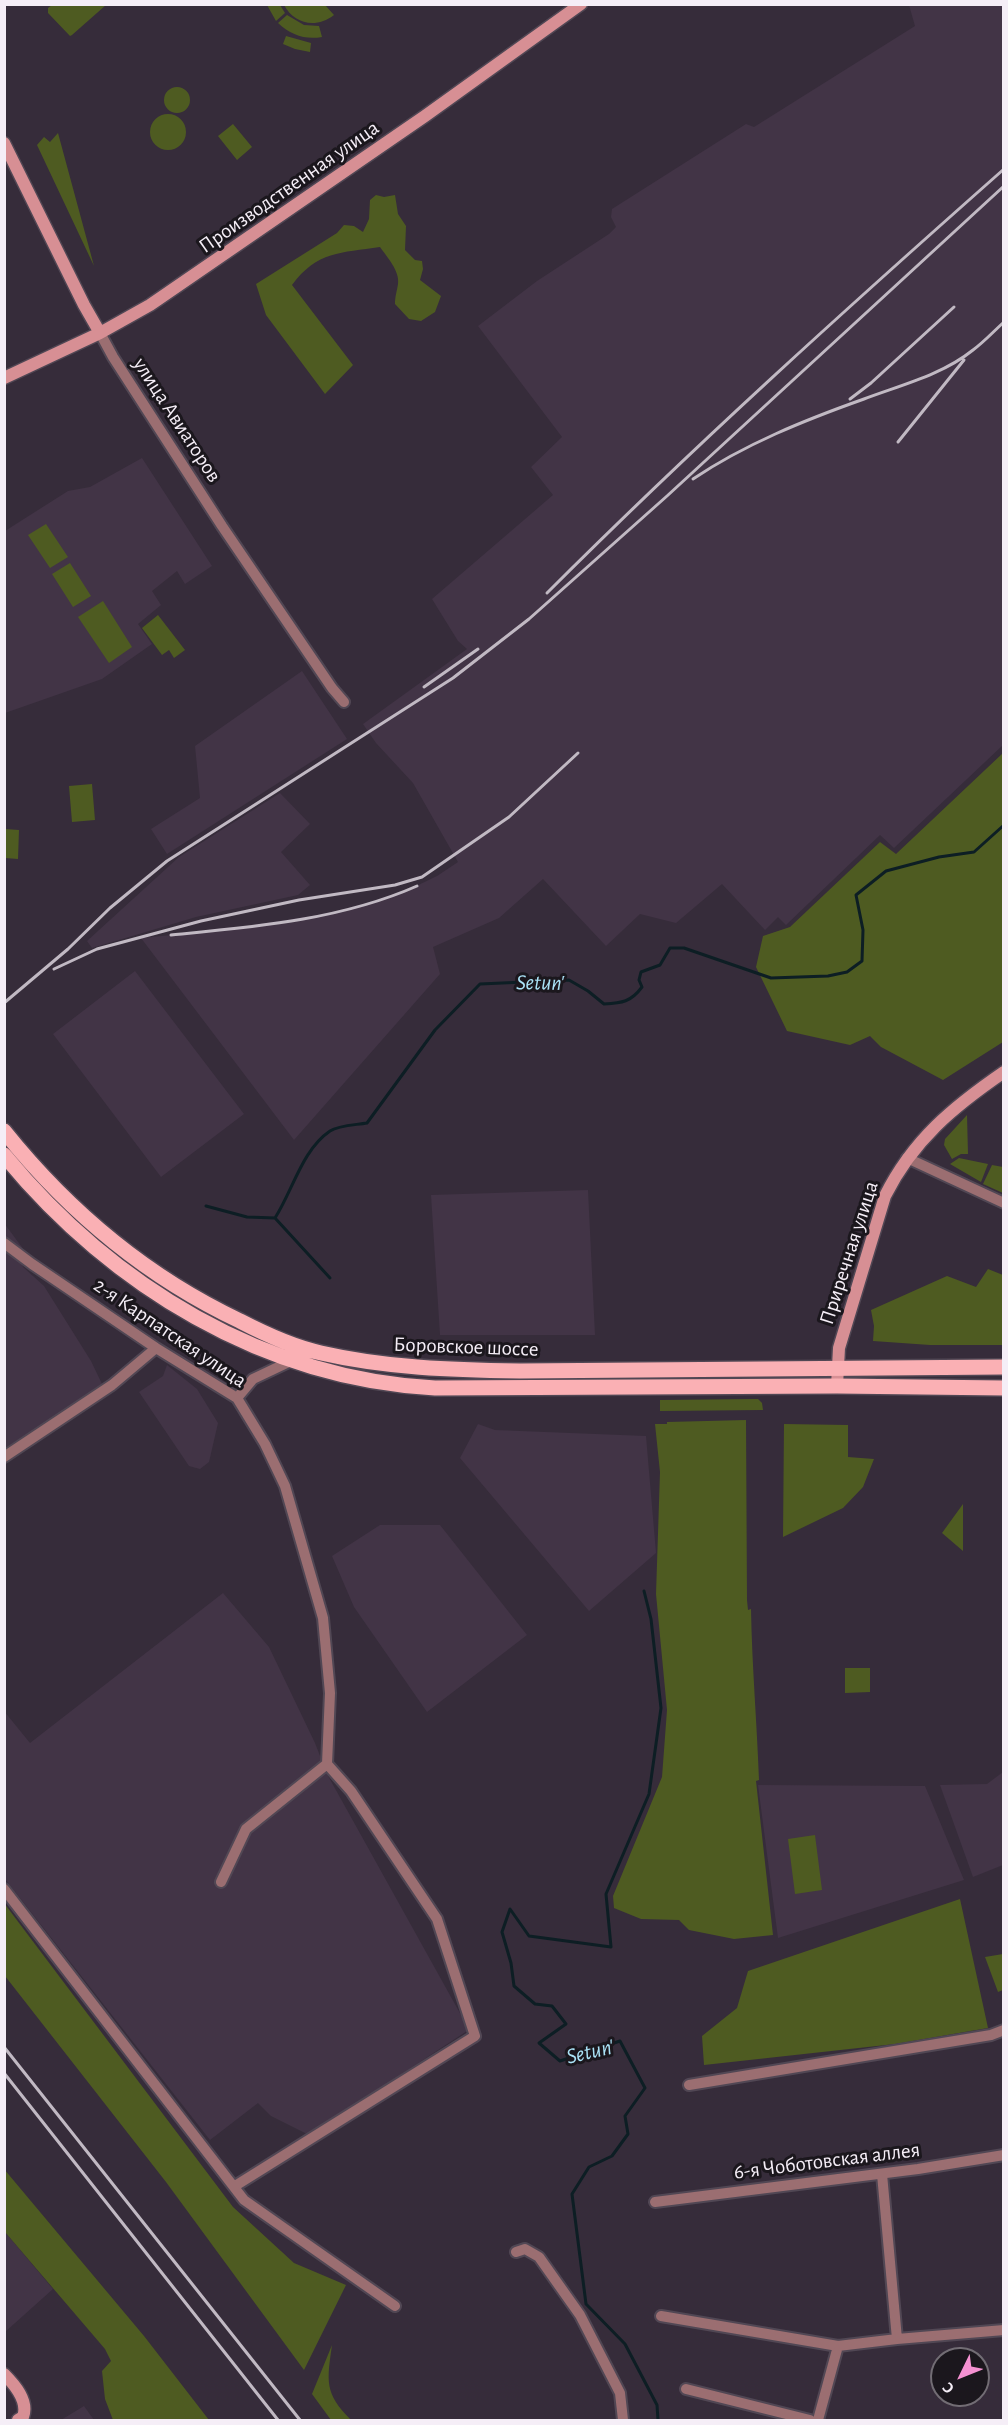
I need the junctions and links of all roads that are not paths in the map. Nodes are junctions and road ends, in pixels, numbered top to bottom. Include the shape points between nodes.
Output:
1 (581, 4) edge
2 (4, 143) edge
3 (100, 333) junction
4 (4, 378) edge
5 (344, 702) dead end
6 (1004, 1072) edge
7 (4, 1131) edge
8 (4, 1155) edge
9 (907, 1158) junction
10 (1004, 1203) edge
11 (4, 1243) edge
12 (156, 1348) junction
13 (293, 1360) junction
14 (837, 1367) junction
15 (1004, 1367) edge
16 (837, 1386) junction
17 (1004, 1388) edge
18 (237, 1398) junction
19 (4, 1457) edge
20 (327, 1764) junction
21 (221, 1882) dead end
22 (4, 1889) edge
23 (1004, 2030) edge
24 (689, 2085) dead end
25 (1004, 2155) edge
26 (882, 2174) junction
27 (235, 2186) junction
28 (655, 2202) dead end
29 (516, 2252) dead end
30 (395, 2306) dead end
31 (661, 2316) dead end
32 (1004, 2330) edge
33 (897, 2338) junction
34 (838, 2346) junction
35 (4, 2374) edge
36 (686, 2389) dead end
37 (18, 2421) edge
38 (623, 2421) edge
39 (810, 2421) edge
40 (818, 2421) edge

1 - 3 main road, Производственная улица via 215,262
2 - 3 main road, улица Авиаторов
3 - 4 main road, Производственная улица
3 - 5 street, улица Авиаторов via 222,526
6 - 9 main road, Приречная улица via 945,1116
7 - 14 main road, Боровское шоссе via 69,1203 147,1268 228,1316 318,1353 378,1364 456,1370
8 - 13 main road, Боровское шоссе via 81,1236 147,1289 232,1337
9 - 10 street
9 - 14 main road, Приречная улица via 885,1196 839,1348
11 - 12 street, 2-я Карпатская улица
12 - 18 street, 2-я Карпатская улица
12 - 19 street via 112,1385
13 - 16 main road, Боровское шоссе via 352,1377 435,1388
13 - 18 street via 253,1378
14 - 15 main road, Боровское шоссе
14 - 16 main road, Приречная улица
16 - 17 main road, Боровское шоссе
18 - 20 street, 2-я Карпатская улица via 285,1486 323,1618 330,1693
20 - 21 street via 246,1829
20 - 27 street via 351,1791 437,1919 474,2036
22 - 27 street
23 - 24 street
25 - 26 street, 6-я Чоботовская аллея
26 - 28 street, 6-я Чоботовская аллея
26 - 33 street
27 - 30 street via 244,2200
29 - 38 street via 525,2249 539,2257 580,2315 620,2393
31 - 34 street
32 - 33 street
33 - 34 street
34 - 40 street
35 - 37 main road via 25,2403 23,2417
36 - 39 street

